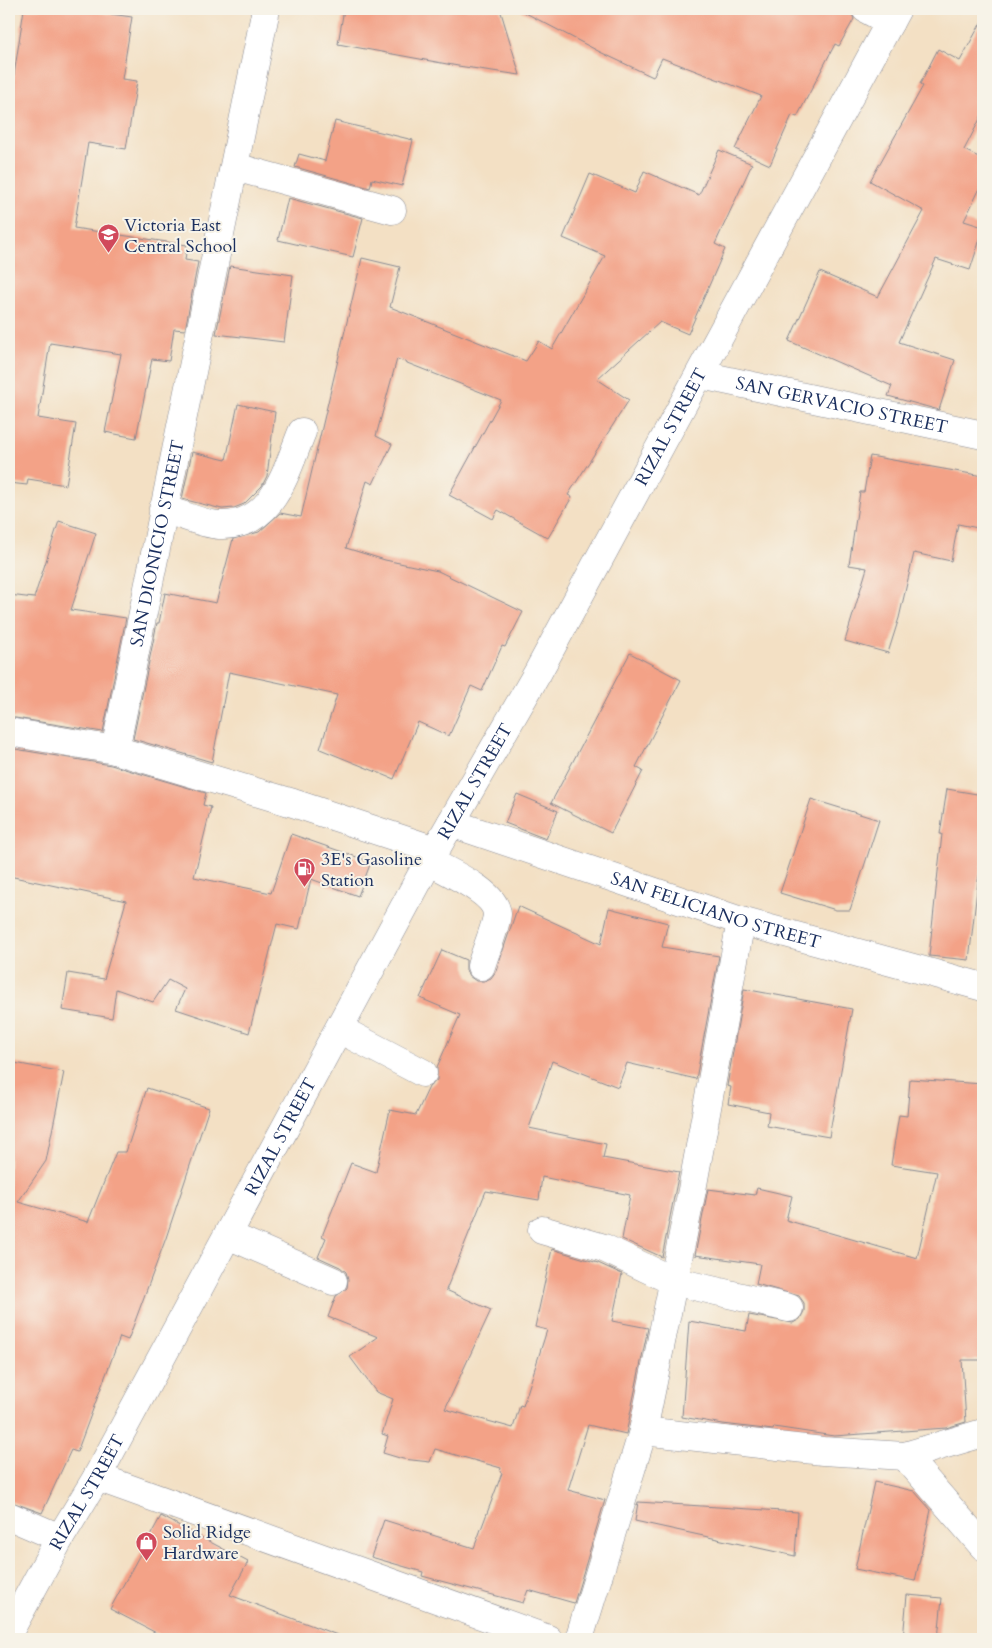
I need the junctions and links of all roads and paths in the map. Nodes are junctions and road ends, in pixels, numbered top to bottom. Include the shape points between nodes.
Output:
1 (266, 9) edge
2 (866, 9) edge
3 (894, 15) edge
4 (235, 167) junction
5 (392, 210) dead end
6 (701, 375) junction
7 (302, 432) dead end
8 (983, 435) edge
9 (163, 509) junction
10 (9, 732) edge
11 (115, 750) junction
12 (452, 823) junction
13 (432, 856) junction
14 (740, 921) junction
15 (481, 966) dead end
16 (983, 987) edge
17 (339, 1029) junction
18 (423, 1073) dead end
19 (542, 1230) dead end
20 (228, 1235) junction
21 (333, 1281) dead end
22 (674, 1281) junction
23 (789, 1308) dead end
24 (643, 1431) junction
25 (983, 1433) edge
26 (906, 1456) junction
27 (97, 1477) junction
28 (9, 1516) edge
29 (60, 1538) junction
30 (983, 1546) edge
31 (9, 1632) edge
32 (548, 1639) edge
33 (579, 1639) edge

1 - 4 street, SAN DIONICIO STREET
2 - 3 street
3 - 6 street, RIZAL STREET
4 - 5 street
4 - 9 street, SAN DIONICIO STREET
6 - 8 street, SAN GERVACIO STREET
6 - 12 street, RIZAL STREET
7 - 9 street via 278,490 263,511 244,522 219,525
9 - 11 street, SAN DIONICIO STREET
10 - 11 street
11 - 13 street via 293,803
12 - 13 street, RIZAL STREET
12 - 14 street, SAN FELICIANO STREET
13 - 15 street via 493,903 497,915
13 - 17 street, RIZAL STREET
14 - 16 street, SAN FELICIANO STREET
14 - 22 street
17 - 18 street
17 - 20 street, RIZAL STREET
19 - 22 street via 604,1248
20 - 21 street
20 - 27 street, RIZAL STREET
22 - 23 street
22 - 24 street
24 - 26 street via 823,1451
24 - 33 street
25 - 26 street
26 - 30 street
27 - 29 street, RIZAL STREET
27 - 32 street
28 - 29 street
29 - 31 street, RIZAL STREET

